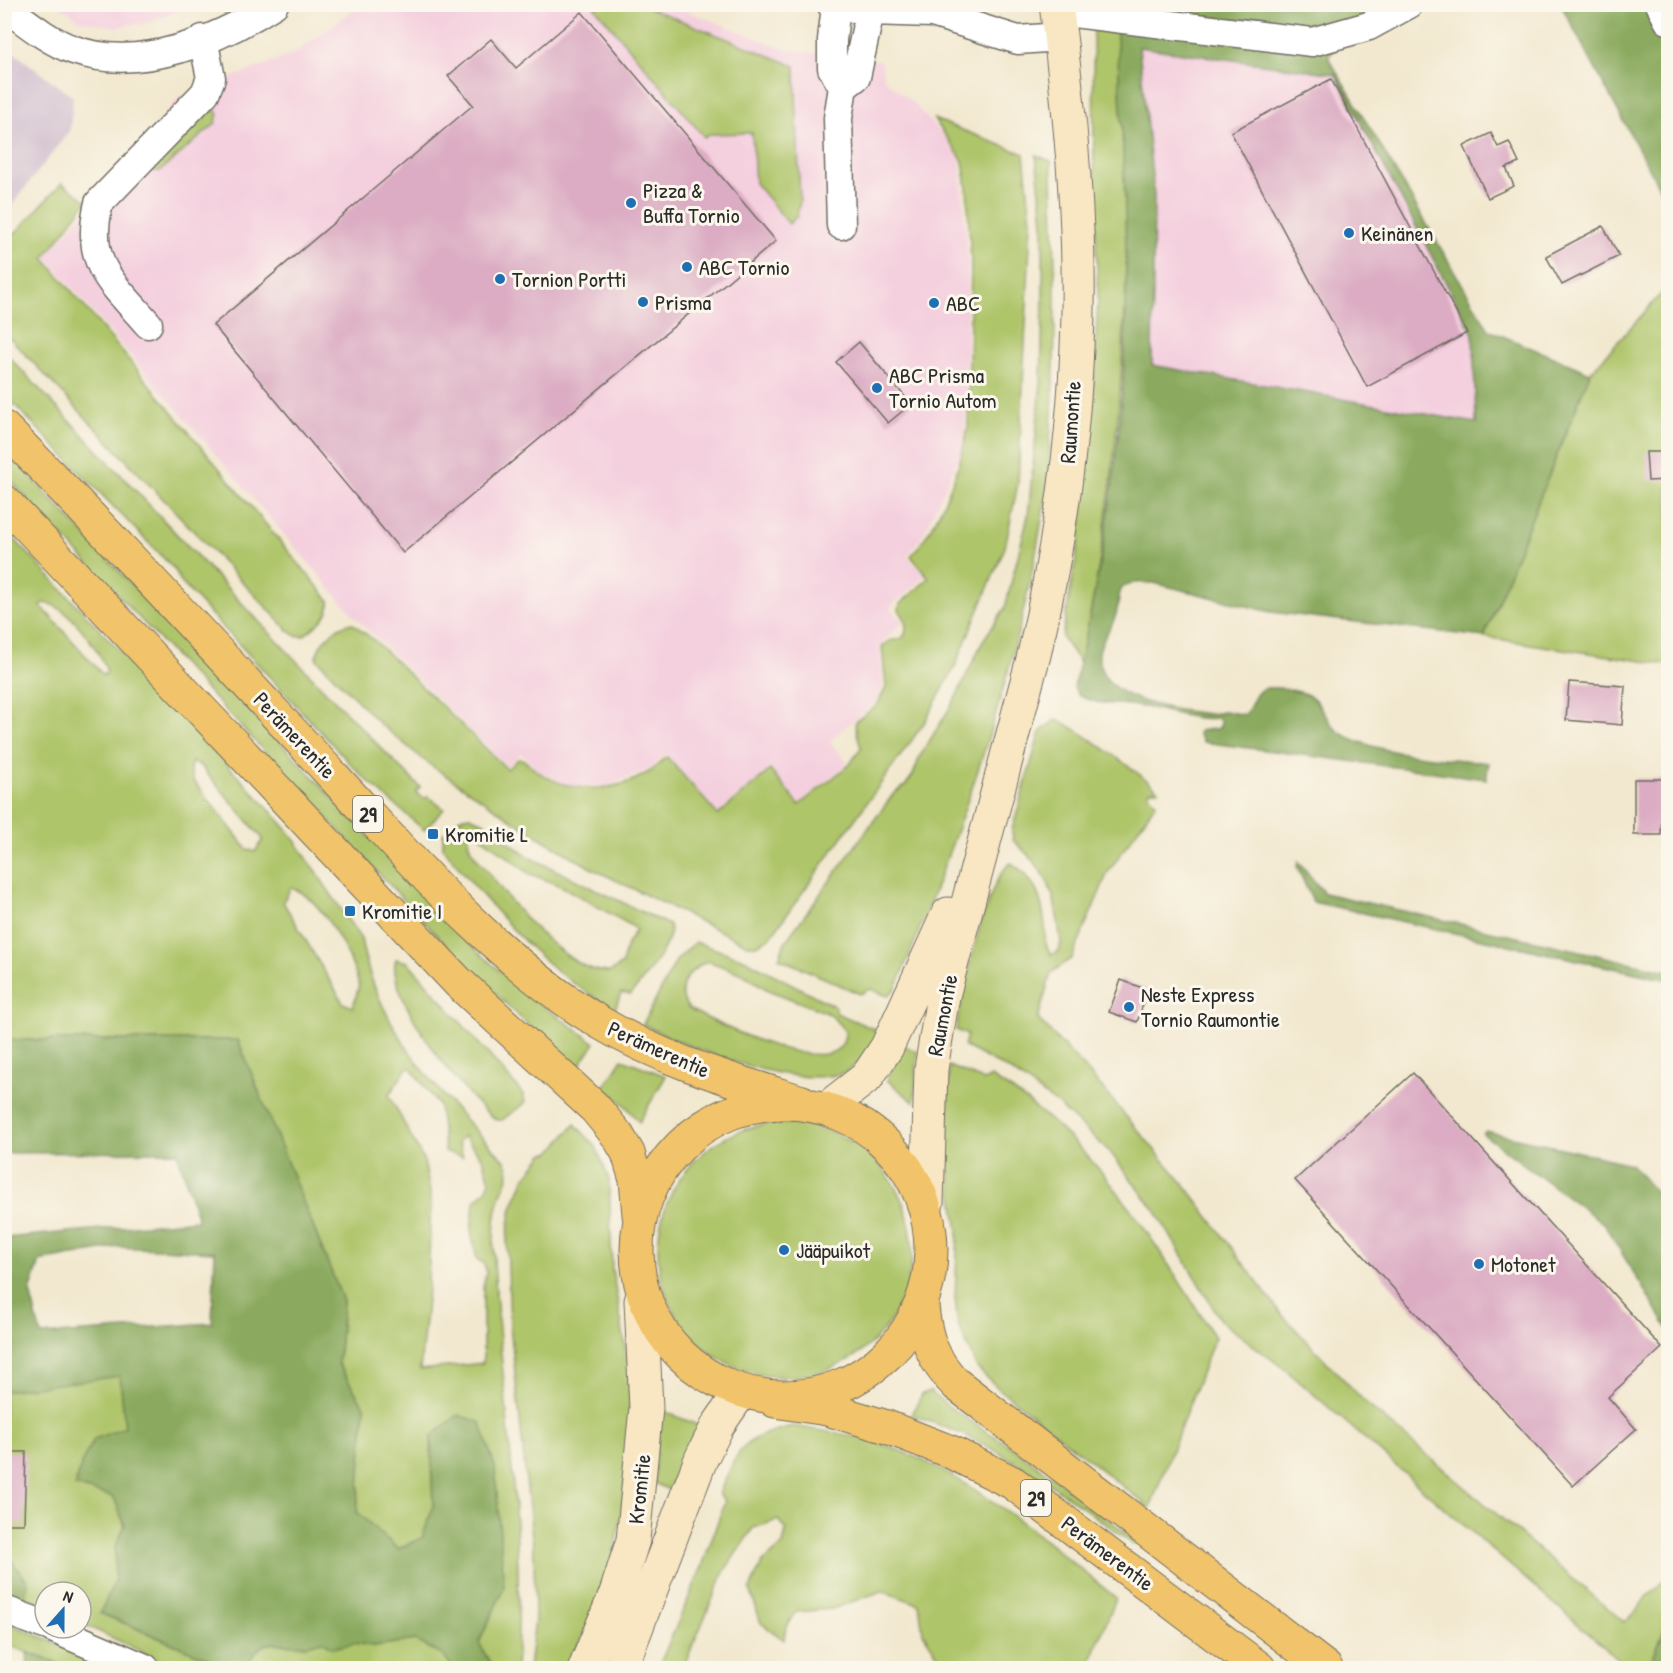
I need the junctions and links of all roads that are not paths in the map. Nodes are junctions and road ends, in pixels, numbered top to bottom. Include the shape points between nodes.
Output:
1 (274, 4) edge
2 (959, 4) edge
3 (1409, 4) edge
4 (1660, 4) edge
5 (834, 5) edge
6 (4, 6) edge
7 (870, 11) junction
8 (932, 14) junction
9 (1058, 17) edge
10 (1668, 20) edge
11 (203, 39) junction
12 (843, 87) junction
13 (841, 225) dead end
14 (148, 324) dead end
15 (4, 428) edge
16 (4, 501) edge
17 (987, 831) junction
18 (814, 1105) junction
19 (927, 1203) junction
20 (639, 1215) junction
21 (641, 1301) junction
22 (922, 1306) junction
23 (740, 1393) junction
24 (776, 1401) junction
25 (4, 1610) edge
26 (33, 1621) edge
27 (80, 1640) edge
28 (145, 1668) edge
29 (585, 1668) edge
30 (621, 1668) edge
31 (1259, 1668) edge
32 (1326, 1668) edge

1 - 11 street
2 - 8 street
3 - 9 street via 1369,26 1312,42
4 - 10 street
5 - 7 street
5 - 12 street via 832,68
6 - 11 street via 44,35 75,50 112,58 177,50
7 - 8 street
7 - 12 street via 856,77
8 - 9 street via 1017,40
9 - 17 main road, Raumontie via 1070,114 1077,232 1076,340 1068,464 1047,599
11 - 14 street via 211,78 205,93 99,203 93,225 93,245 99,263
12 - 13 street via 838,118
15 - 18 highway, Perämerentie / 29 via 77,501 398,846 547,988 652,1051
16 - 20 highway, 29 via 458,982 595,1108 628,1154 636,1180
17 - 18 main road, Raumontie via 887,1047 867,1077
17 - 19 main road, Raumontie via 943,996 932,1069
18 - 19 highway, 29 via 850,1116 891,1145 908,1166
18 - 20 highway, 29 via 742,1115 709,1128 682,1147 658,1173
19 - 22 highway, 29 via 930,1270
20 - 21 highway, 29 via 635,1257
21 - 23 highway, 29 via 683,1359
21 - 29 main road, Kromitie via 646,1408 633,1540
22 - 24 highway, 29 via 879,1356 820,1387
22 - 32 highway, Perämerentie / 29 via 930,1349 941,1369 956,1384
23 - 24 highway, 29
23 - 30 main road, Kromitie via 700,1459
24 - 31 highway, Perämerentie / 29 via 827,1409 887,1427 951,1452 1013,1483
25 - 26 street
27 - 28 street

